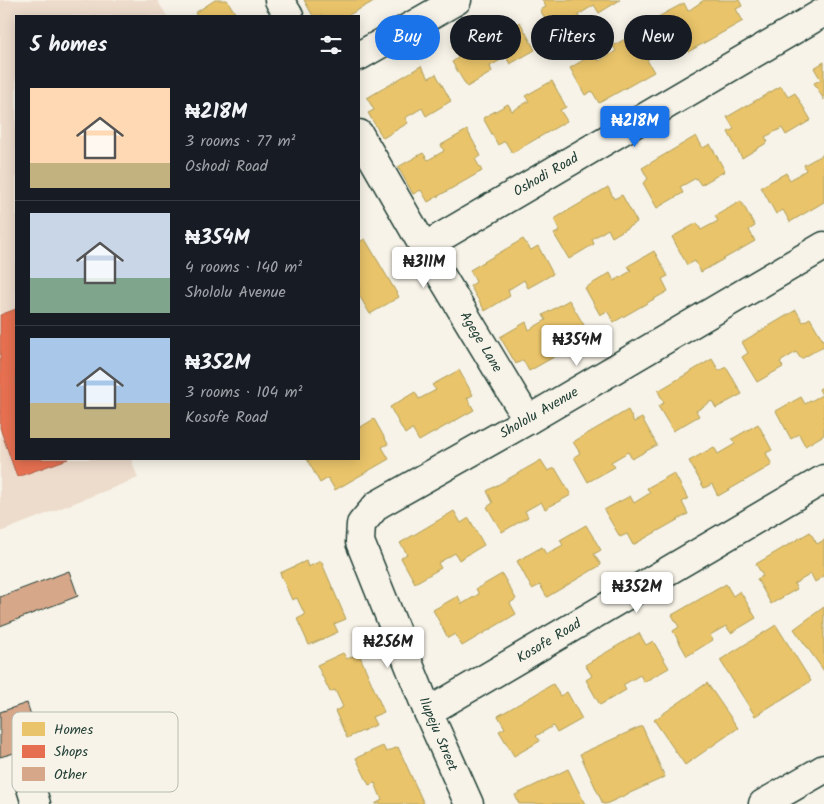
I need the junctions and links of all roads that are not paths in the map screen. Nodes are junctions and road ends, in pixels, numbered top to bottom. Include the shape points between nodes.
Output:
1 (279, 0) edge
2 (457, 0) edge
3 (824, 12) edge
4 (288, 15) edge
5 (360, 55) edge
6 (360, 136) edge
7 (824, 246) edge
8 (424, 247) junction
9 (528, 420) junction
10 (824, 479) edge
11 (361, 524) joint
12 (428, 712) junction
13 (824, 769) edge
14 (32, 792) edge
15 (36, 804) edge
16 (468, 804) edge
17 (763, 804) edge

1 - 4 street
2 - 5 street
3 - 8 street, Oshodi Road
6 - 8 street, Agege Lane
7 - 9 street, Shololu Avenue
8 - 9 street, Agege Lane
9 - 11 street, Shololu Avenue via 377,505
10 - 12 street, Kosofe Road
11 - 12 street, Ilupeju Street via 360,542
12 - 16 street, Ilupeju Street
13 - 17 street
14 - 15 street

